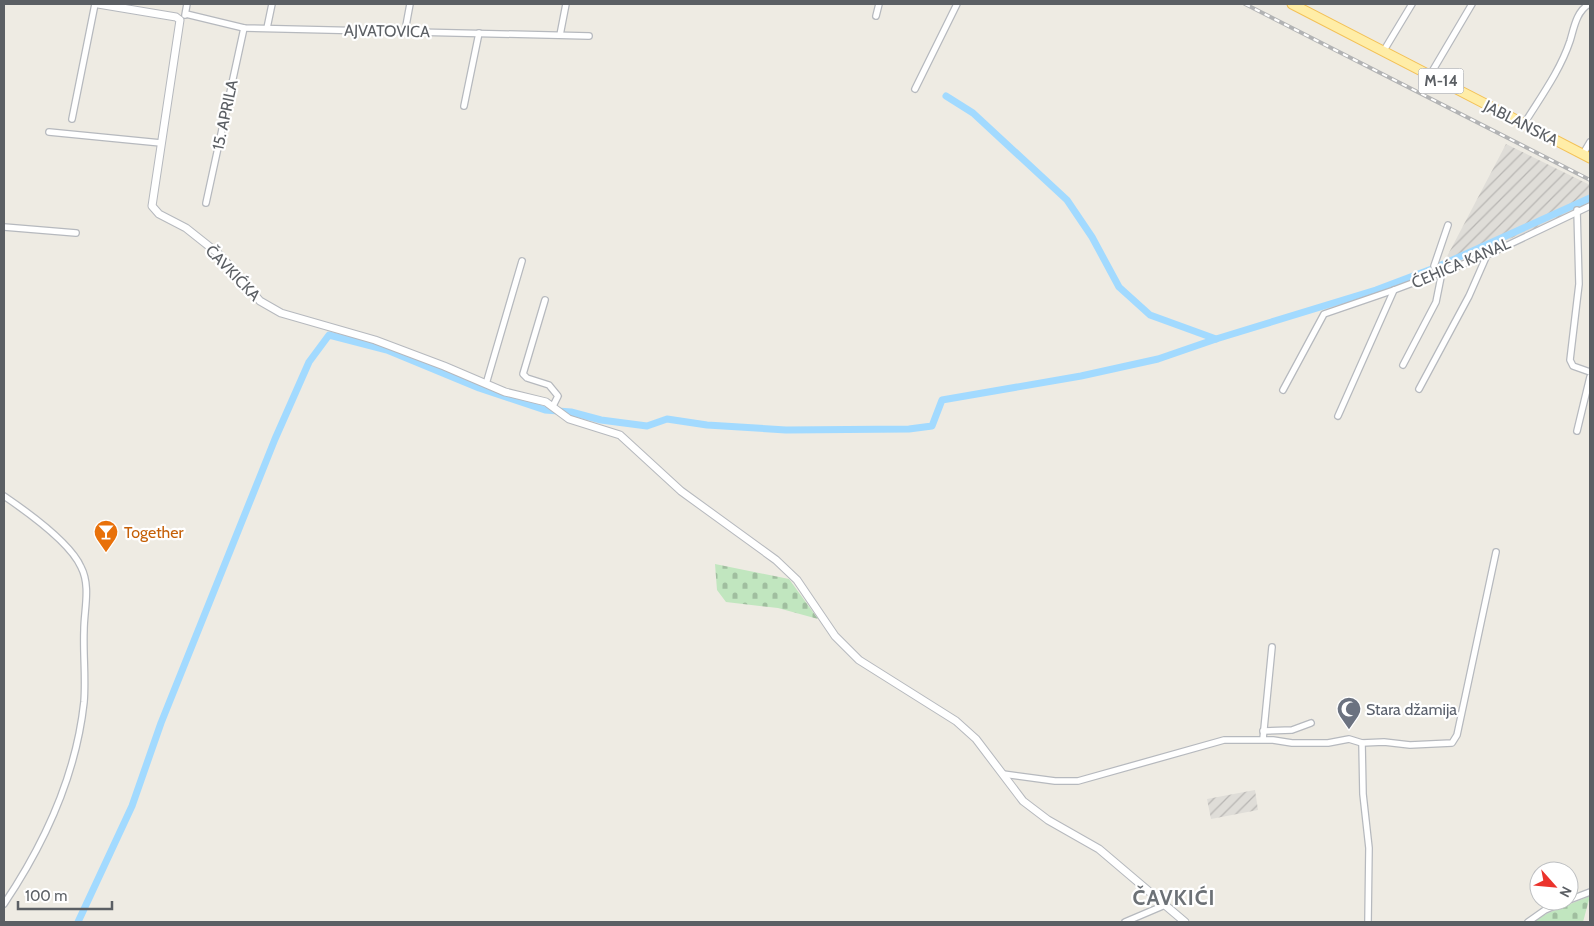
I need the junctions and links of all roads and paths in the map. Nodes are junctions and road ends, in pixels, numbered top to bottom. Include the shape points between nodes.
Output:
1 (96, 4) edge
2 (187, 4) edge
3 (272, 4) edge
4 (410, 4) edge
5 (566, 4) edge
6 (879, 4) edge
7 (957, 4) edge
8 (1296, 4) edge
9 (1412, 4) edge
10 (1472, 4) edge
11 (1588, 4) edge
12 (119, 6) edge
13 (1582, 8) junction
14 (1590, 12) edge
15 (186, 14) junction
16 (876, 16) dead end
17 (180, 20) junction
18 (244, 28) junction
19 (267, 28) junction
20 (405, 31) junction
21 (479, 33) junction
22 (560, 35) junction
23 (589, 36) dead end
24 (1383, 52) junction
25 (1430, 75) junction
26 (915, 89) dead end
27 (464, 106) dead end
28 (72, 119) dead end
29 (1524, 124) junction
30 (49, 132) dead end
31 (1590, 142) edge
32 (161, 143) junction
33 (1587, 156) edge
34 (206, 203) dead end
35 (1590, 206) edge
36 (1577, 210) junction
37 (1448, 225) dead end
38 (4, 227) edge
39 (76, 233) dead end
40 (1487, 255) junction
41 (522, 261) dead end
42 (1437, 271) junction
43 (1394, 290) junction
44 (545, 300) dead end
45 (1403, 365) dead end
46 (1590, 372) edge
47 (1590, 377) edge
48 (486, 384) junction
49 (1419, 389) dead end
50 (1283, 390) dead end
51 (554, 407) junction
52 (1338, 416) dead end
53 (1577, 431) dead end
54 (4, 496) edge
55 (1496, 552) dead end
56 (1272, 647) dead end
57 (1311, 723) dead end
58 (1263, 731) junction
59 (1263, 740) junction
60 (1362, 743) junction
61 (1003, 774) junction
62 (4, 904) edge
63 (1165, 906) junction
64 (1544, 911) edge
65 (1125, 922) edge
66 (1185, 922) edge
67 (1368, 922) edge
68 (1528, 922) edge

1 - 12 street
1 - 28 street
2 - 15 street
3 - 19 street
4 - 20 street
5 - 22 street
6 - 16 street
7 - 26 street
8 - 24 main road, JABLANSKA / M-14
9 - 24 street
10 - 25 street
11 - 13 street
12 - 17 street
13 - 14 street
13 - 29 street via 1563,60
15 - 17 street
15 - 18 street, AJVATOVICA
17 - 32 street, ČAVKIĆKA
18 - 19 street, AJVATOVICA
18 - 34 street, 15. APRILA
19 - 20 street, AJVATOVICA
20 - 21 street, AJVATOVICA
21 - 22 street, AJVATOVICA
21 - 27 street
22 - 23 street, AJVATOVICA
24 - 25 main road, JABLANSKA / M-14
25 - 29 main road, JABLANSKA / M-14
29 - 33 main road, JABLANSKA / M-14
30 - 32 street
31 - 33 street
32 - 48 street, ČAVKIĆKA via 152,206 220,255 260,301 281,314 375,340
35 - 36 street, ĆEHIĆA KANAL
36 - 40 street, ĆEHIĆA KANAL
36 - 46 street via 1579,284 1570,360 1573,366
37 - 42 street
38 - 39 street
40 - 42 street, ĆEHIĆA KANAL
40 - 49 street via 1469,296
41 - 48 street
42 - 43 street, ĆEHIĆA KANAL
42 - 45 street via 1436,302
43 - 50 street, ĆEHIĆA KANAL via 1327,312 1319,320
43 - 52 street
44 - 51 street via 523,374 553,387 558,396
47 - 53 street
48 - 51 street, ČAVKIĆKA
51 - 61 street via 563,415 620,435 681,492 776,560 797,580 835,636 859,660 956,721 976,739
54 - 62 street via 42,524 78,561 84,572 86,597 84,701 73,755 46,834
55 - 60 street via 1455,739 1449,744
56 - 58 street
57 - 58 street via 1292,730
58 - 59 street
59 - 60 street via 1328,743 1349,739
59 - 61 street via 1224,740 1199,745 1078,781
60 - 67 street via 1369,848
61 - 63 street via 1034,811 1099,849
63 - 65 street
63 - 66 street
64 - 68 street

